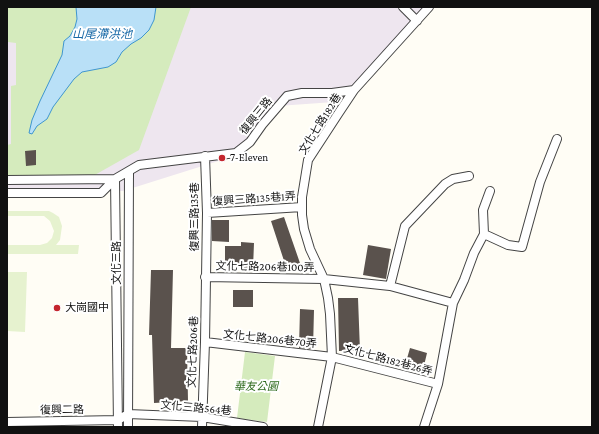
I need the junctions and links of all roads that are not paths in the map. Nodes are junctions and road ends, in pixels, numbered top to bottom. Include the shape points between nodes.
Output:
1 (403, 7) edge
2 (429, 7) edge
3 (417, 21) junction
4 (354, 90) junction
5 (557, 139) dead end
6 (204, 156) junction
7 (129, 171) junction
8 (469, 176) dead end
9 (115, 179) junction
10 (7, 180) edge
11 (490, 191) dead end
12 (7, 193) edge
13 (302, 207) junction
14 (207, 213) junction
15 (484, 234) junction
16 (206, 277) junction
17 (324, 279) junction
18 (390, 286) junction
19 (453, 303) junction
20 (205, 342) junction
21 (332, 357) junction
22 (438, 384) junction
23 (128, 414) junction
24 (202, 417) junction
25 (7, 422) edge
26 (118, 423) edge
27 (128, 427) edge
28 (202, 427) edge
29 (263, 427) edge
30 (318, 427) edge
31 (424, 427) edge

1 - 3 street
2 - 3 street
3 - 4 street
4 - 6 street, 復興三路 via 287,96 250,142 236,153
4 - 13 street, 文化七路182巷 via 308,160
5 - 15 street via 540,182 522,247 508,245
6 - 7 street, 復興三路 via 139,165
6 - 14 street, 復興三路135巷
7 - 9 street, 復興三路
7 - 23 street, 文化三路
8 - 18 street via 453,179 445,184 405,226
9 - 10 street, 復興三路
9 - 12 street, 復興三路 via 101,193
9 - 26 street, 文化三路
11 - 15 street via 483,210
13 - 14 street, 復興三路135巷1弄
13 - 17 street, 文化七路182巷 via 304,229 310,249
14 - 16 street, 復興三路135巷
15 - 19 street
16 - 17 street, 文化七路206巷100弄
16 - 20 street, 文化七路206巷
17 - 18 street, 文化七路206巷100弄
17 - 21 street, 文化七路182巷 via 328,298
18 - 19 street, 文化七路206巷100弄
19 - 22 street
20 - 21 street, 文化七路206巷70弄
20 - 24 street, 文化七路206巷
21 - 22 street, 文化七路182巷26弄
21 - 30 street, 文化七路182巷
22 - 31 street
23 - 24 street, 文化三路564巷
23 - 26 street
23 - 27 street, 文化三路
24 - 28 street, 文化七路206巷
24 - 29 street, 文化三路564巷
25 - 26 street, 復興二路

